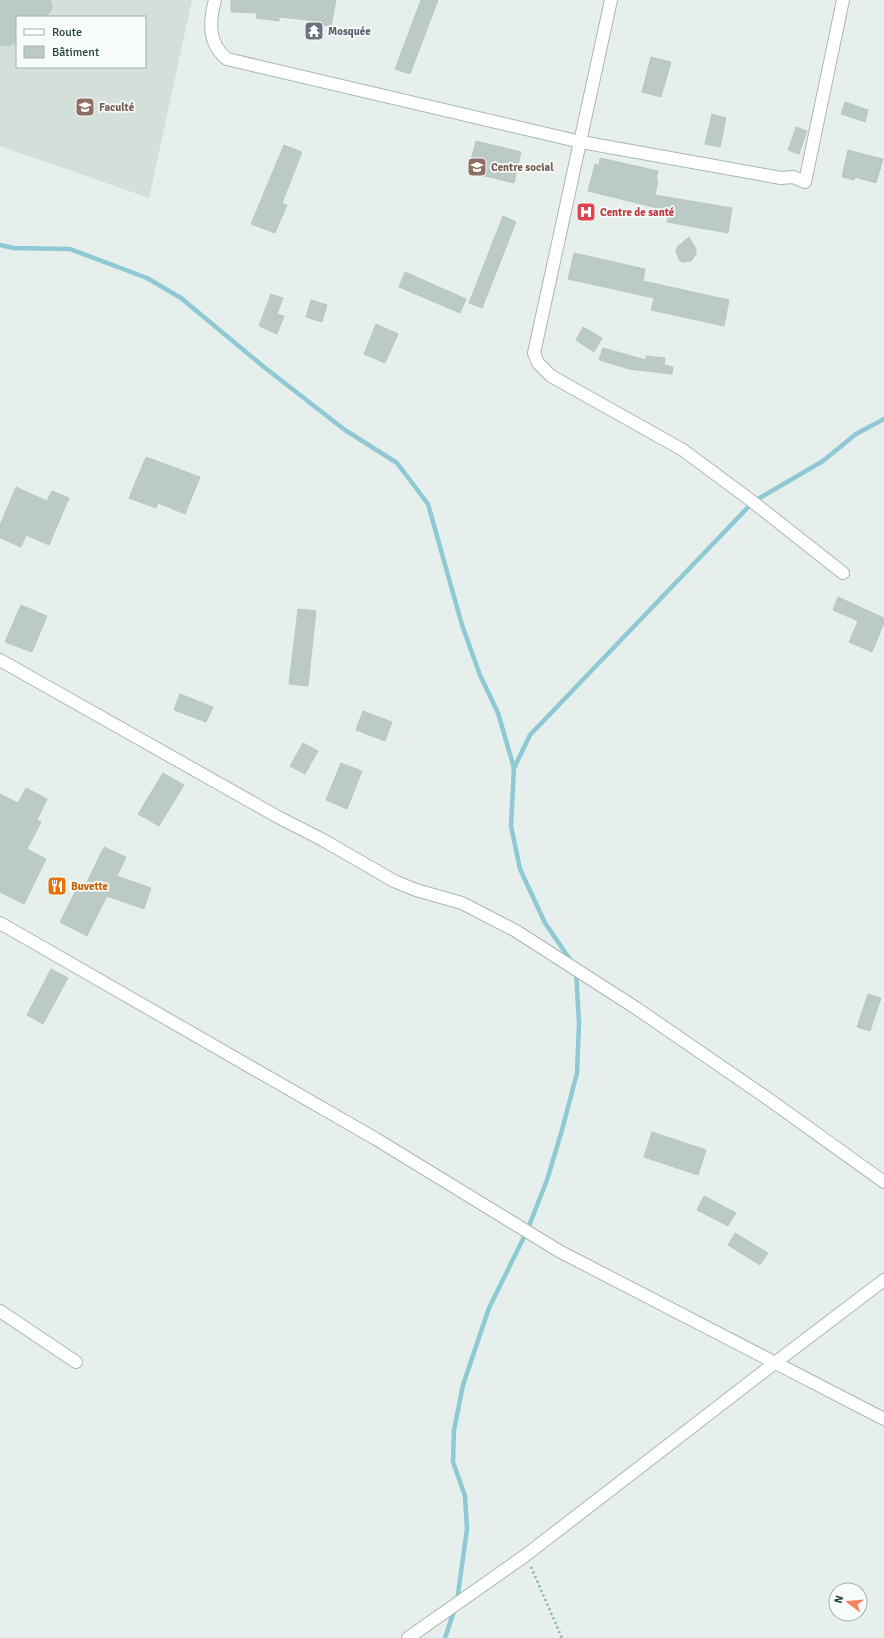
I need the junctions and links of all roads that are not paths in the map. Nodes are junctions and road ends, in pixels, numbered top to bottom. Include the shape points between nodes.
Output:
1 (215, 0) edge
2 (611, 0) edge
3 (843, 0) edge
4 (581, 142) junction
5 (843, 573) dead end
6 (0, 660) edge
7 (0, 923) edge
8 (884, 1182) edge
9 (884, 1280) edge
10 (0, 1311) edge
11 (76, 1362) dead end
12 (776, 1362) junction
13 (884, 1419) edge
14 (408, 1638) edge

1 - 4 street via 210,18 213,42 218,52 227,59
2 - 4 street
3 - 4 street via 805,182 793,177 781,178
4 - 5 street via 534,353 538,363 551,376 683,450
6 - 8 street via 394,881 462,903 516,931 636,1008
7 - 12 street via 376,1139 559,1251
9 - 12 street
10 - 11 street
12 - 13 street
12 - 14 street via 526,1555

